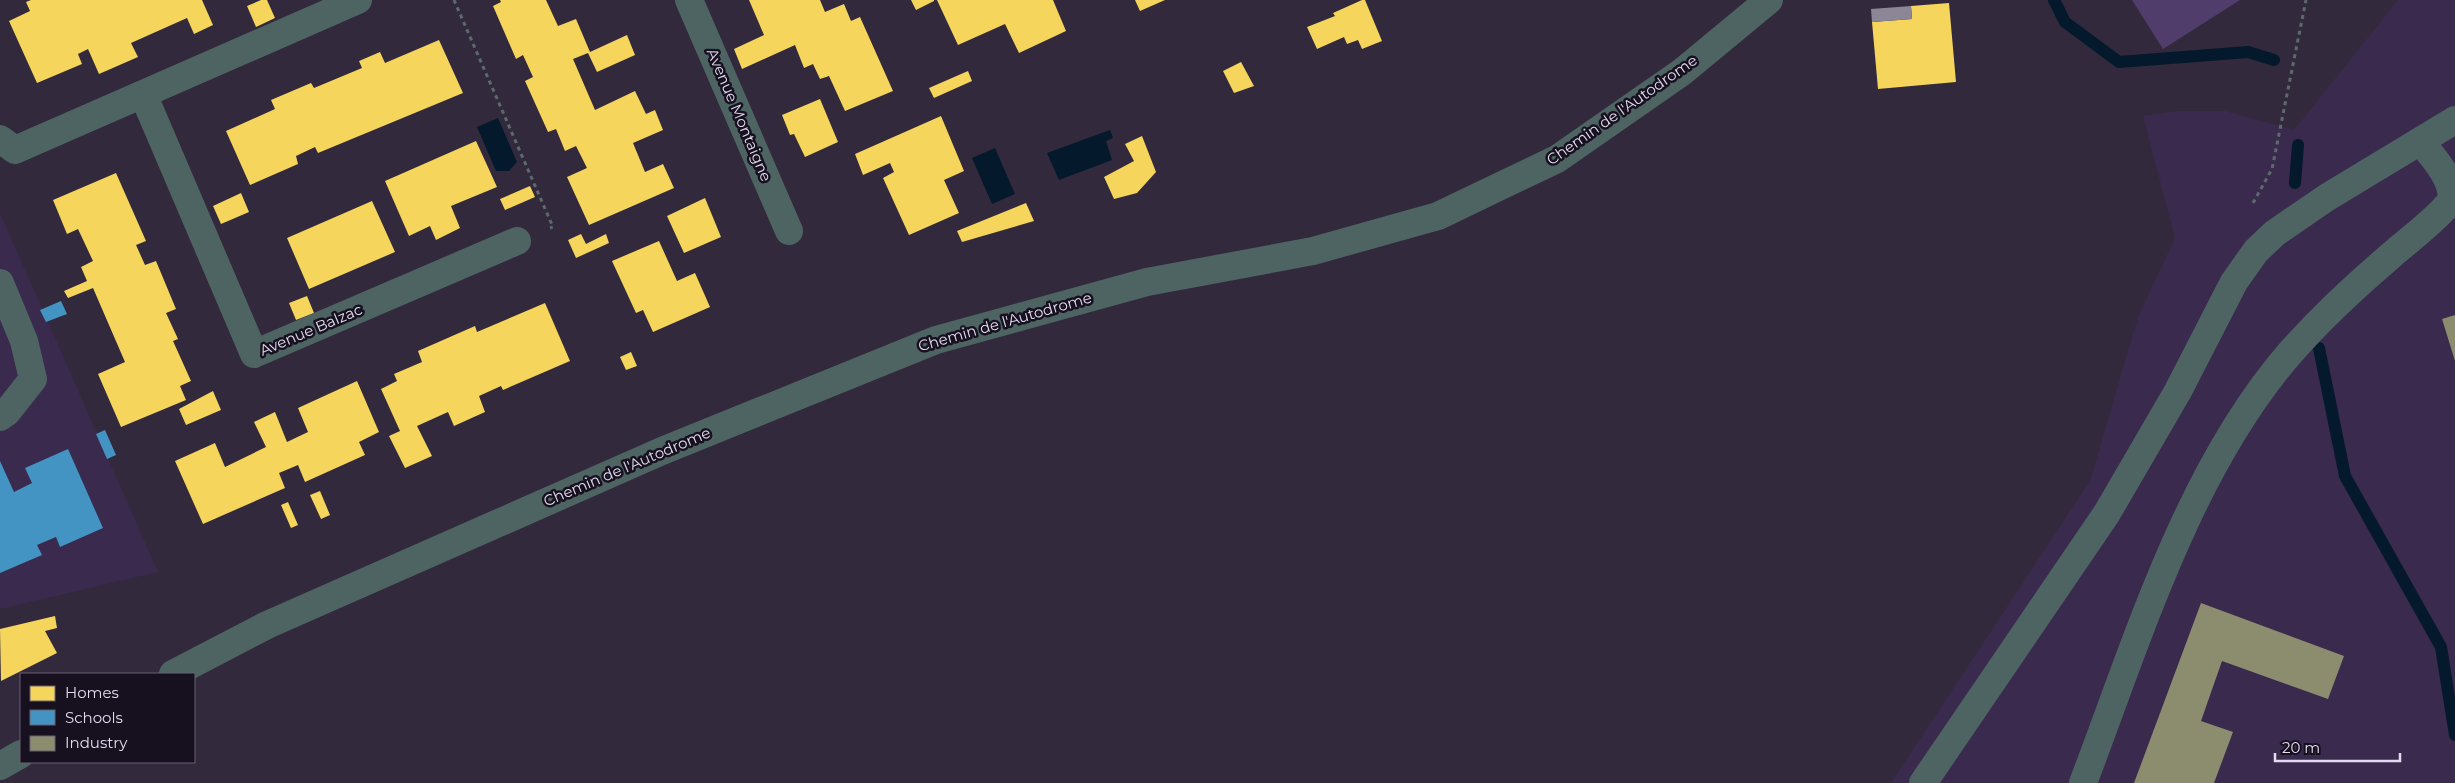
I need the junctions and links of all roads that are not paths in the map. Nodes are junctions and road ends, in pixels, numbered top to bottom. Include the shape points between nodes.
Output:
1 (358, 0) edge
2 (689, 0) edge
3 (1769, 0) edge
4 (143, 94) junction
5 (2455, 120) edge
6 (0, 139) edge
7 (2420, 140) junction
8 (789, 231) dead end
9 (517, 241) road end
10 (0, 283) edge
11 (0, 417) edge
12 (175, 673) edge
13 (20, 755) edge
14 (0, 766) edge
15 (1923, 783) edge
16 (2084, 783) edge

1 - 4 street
2 - 8 street, Avenue Montaigne
3 - 12 street, Chemin de l'Autodrome via 1682,72 1557,159 1438,216 1313,251 1147,282 936,340 662,451 267,625
4 - 6 street via 15,150
4 - 9 street, Avenue Balzac via 254,354
5 - 7 street
7 - 15 street via 2274,233 2256,252 2234,282 2178,391 2107,513
7 - 16 street via 2448,178 2454,194 2451,201 2363,279 2289,354 2247,410 2210,470 2162,577
10 - 11 street via 24,341 33,379
13 - 14 street

